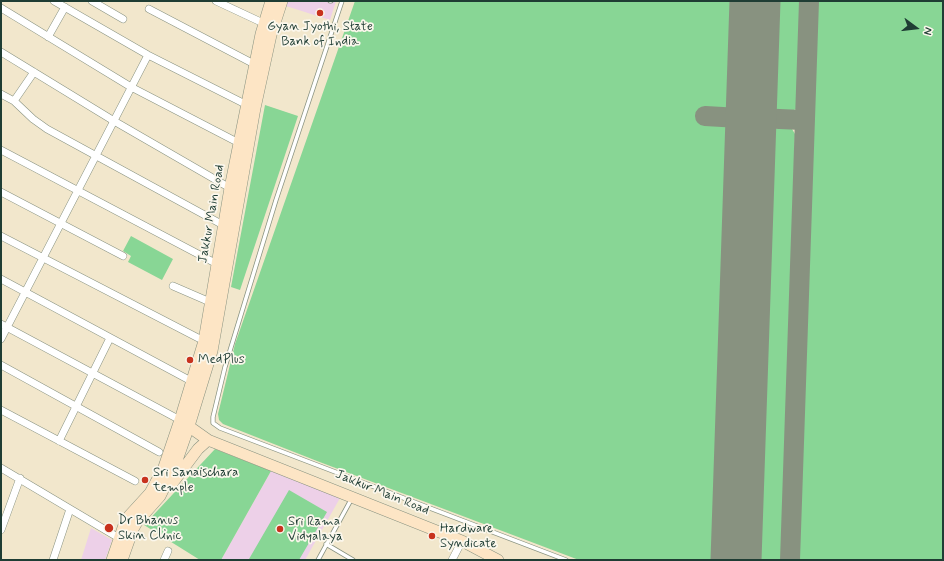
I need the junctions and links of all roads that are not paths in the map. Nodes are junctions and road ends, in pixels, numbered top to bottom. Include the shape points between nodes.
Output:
1 (54, 1) edge
2 (92, 1) edge
3 (216, 1) edge
4 (271, 1) edge
5 (282, 1) edge
6 (342, 1) edge
7 (65, 7) junction
8 (1, 8) edge
9 (149, 9) dead end
10 (123, 19) dead end
11 (264, 23) junction
12 (48, 37) junction
13 (1, 52) edge
14 (148, 55) junction
15 (254, 64) junction
16 (34, 72) junction
17 (131, 87) junction
18 (1, 94) edge
19 (14, 101) junction
20 (251, 107) junction
21 (114, 121) junction
22 (239, 143) junction
23 (1, 150) edge
24 (96, 156) junction
25 (230, 188) junction
26 (78, 190) junction
27 (1, 192) edge
28 (61, 224) junction
29 (223, 225) junction
30 (1, 236) edge
31 (123, 256) dead end
32 (43, 258) junction
33 (217, 264) junction
34 (1, 280) edge
35 (173, 286) dead end
36 (25, 292) junction
37 (210, 302) junction
38 (4, 326) edge
39 (110, 338) junction
40 (1, 339) edge
41 (204, 341) junction
42 (1, 365) edge
43 (93, 373) junction
44 (191, 382) junction
45 (76, 406) junction
46 (1, 410) edge
47 (184, 423) junction
48 (208, 440) junction
49 (59, 441) junction
50 (159, 452) dead end
51 (1, 468) edge
52 (20, 478) junction
53 (135, 481) dead end
54 (162, 492) junction
55 (352, 497) junction
56 (70, 509) junction
57 (1, 530) edge
58 (119, 538) junction
59 (462, 541) junction
60 (326, 544) junction
61 (168, 551) dead end
62 (53, 560) edge
63 (112, 560) edge
64 (122, 560) edge
65 (164, 560) edge
66 (318, 560) edge
67 (353, 560) edge
68 (452, 560) edge
69 (498, 560) edge
70 (566, 560) edge

1 - 7 street
2 - 10 street
3 - 11 street
4 - 11 main road, Jakkur Main Road
5 - 20 main road, Jakkur Main Road
6 - 70 lane via 276,200 225,367 213,422 220,428
7 - 12 street
7 - 14 street
8 - 12 street
9 - 15 street
11 - 15 main road, Jakkur Main Road
12 - 17 street
13 - 16 street
14 - 17 street
14 - 20 street
15 - 20 main road, Jakkur Main Road
16 - 19 street
16 - 21 street
17 - 21 street
17 - 22 street
18 - 19 street
19 - 24 street via 47,129
20 - 22 main road, Jakkur Main Road
20 - 47 main road, Jakkur Main Road via 212,351
21 - 24 street
21 - 25 street
22 - 25 main road, Jakkur Main Road
23 - 26 street
24 - 26 street
24 - 29 street
25 - 29 main road, Jakkur Main Road
26 - 28 street
26 - 33 street
27 - 28 street
28 - 31 street
28 - 32 street
29 - 33 main road, Jakkur Main Road
30 - 32 street
32 - 36 street
32 - 41 street
33 - 37 main road, Jakkur Main Road
34 - 36 street
35 - 37 street
36 - 38 street
36 - 39 street
37 - 41 main road, Jakkur Main Road
38 - 40 street
38 - 43 street
39 - 43 street
39 - 44 street
41 - 44 main road, Jakkur Main Road
42 - 45 street
43 - 45 street
43 - 47 street
44 - 47 main road, Jakkur Main Road
45 - 49 street
45 - 50 street
46 - 49 street
47 - 48 main road, Jakkur Main Road
47 - 54 main road via 175,466
47 - 58 main road via 156,484 129,516
48 - 54 main road
48 - 55 main road, Jakkur Main Road
49 - 53 street
51 - 52 street
52 - 56 street
52 - 57 street
54 - 64 main road via 133,530
55 - 59 main road, Jakkur Main Road
55 - 60 lane
56 - 58 street
56 - 62 street
58 - 63 main road
59 - 68 street
59 - 69 main road, Jakkur Main Road
60 - 66 lane
60 - 67 lane
61 - 65 street

